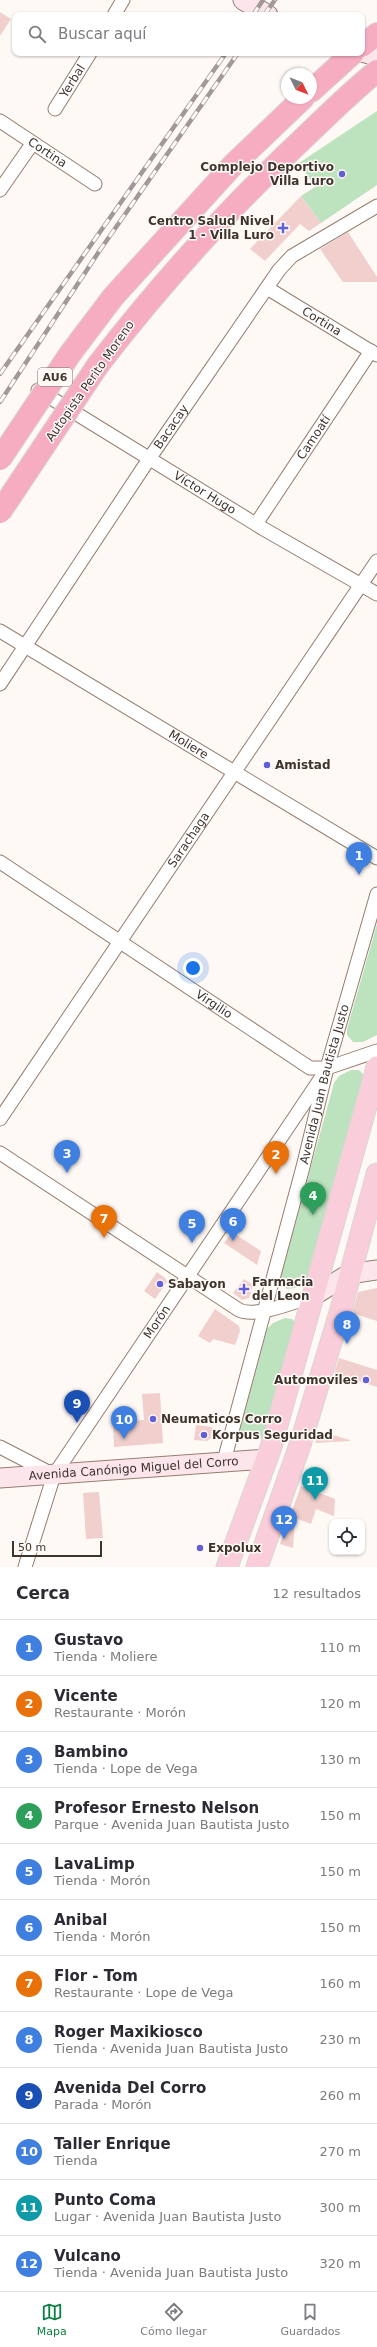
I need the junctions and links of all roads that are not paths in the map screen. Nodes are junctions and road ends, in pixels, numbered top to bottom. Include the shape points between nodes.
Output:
1 (123, 0) edge
2 (243, 0) edge
3 (116, 12) edge
4 (263, 12) edge
5 (377, 34) edge
6 (365, 44) edge
7 (365, 53) edge
8 (88, 56) edge
9 (350, 56) edge
10 (377, 56) edge
11 (377, 71) edge
12 (317, 85) edge
13 (297, 104) edge
14 (55, 109) dead end
15 (0, 122) edge
16 (32, 144) junction
17 (95, 184) dead end
18 (0, 190) edge
19 (377, 206) edge
20 (267, 288) junction
21 (374, 353) edge
22 (35, 388) dead end
23 (0, 459) edge
24 (149, 459) junction
25 (0, 512) edge
26 (256, 524) junction
27 (377, 561) edge
28 (361, 585) junction
29 (377, 594) edge
30 (0, 631) edge
31 (25, 646) junction
32 (0, 684) edge
33 (233, 772) junction
34 (377, 858) edge
35 (0, 862) edge
36 (377, 894) edge
37 (120, 942) junction
38 (377, 1051) edge
39 (377, 1067) edge
40 (327, 1068) junction
41 (0, 1119) edge
42 (0, 1153) edge
43 (377, 1174) edge
44 (377, 1270) edge
45 (349, 1274) junction
46 (186, 1277) junction
47 (313, 1296) junction
48 (264, 1311) junction
49 (0, 1447) edge
50 (266, 1459) junction
51 (224, 1461) junction
52 (54, 1475) junction
53 (0, 1478) edge
54 (25, 1567) edge
55 (227, 1567) edge
56 (256, 1567) edge

1 - 3 street
2 - 4 street
5 - 6 highway
7 - 10 street
8 - 14 street, Yerbal
9 - 12 highway
11 - 25 highway, Autopista Perito Moreno / AU6, bridge via 258,181 134,318 98,365
13 - 23 highway, AU6, bridge via 233,165 113,297 70,354
15 - 16 street, Cortina
16 - 17 street, Cortina
16 - 18 street
19 - 20 street, Bacacay via 292,256
20 - 21 street, Cortina
20 - 24 street, Bacacay
21 - 26 street, Camoatí
22 - 24 street, Víctor Hugo
24 - 26 street, Víctor Hugo
24 - 31 street, Bacacay
26 - 28 street, Víctor Hugo
27 - 28 street, Sarachaga
28 - 29 street, Víctor Hugo
28 - 33 street, Sarachaga
30 - 31 street, Moliere
31 - 32 street, Bacacay
31 - 33 street, Moliere
33 - 34 street, Moliere
33 - 37 street, Sarachaga
35 - 37 street, Virgilio
36 - 40 street, Avenida Juan Bautista Justo
37 - 40 street, Virgilio via 310,1068
37 - 41 street, Sarachaga
38 - 40 street, Virgilio
39 - 47 main road
40 - 46 street, Morón
40 - 48 street, Avenida Juan Bautista Justo
42 - 46 street
43 - 45 main road
44 - 45 street
45 - 47 street
45 - 56 main road via 300,1445
46 - 48 street via 245,1314
46 - 52 street, Morón
47 - 48 street
47 - 50 main road
48 - 51 street, Avenida Juan Bautista Justo
49 - 52 street
50 - 51 street, Avenida Canónigo Miguel del Corro
50 - 55 main road
51 - 52 street, Avenida Canónigo Miguel del Corro
52 - 53 street, Avenida Canónigo Miguel del Corro
52 - 54 street, Morón

